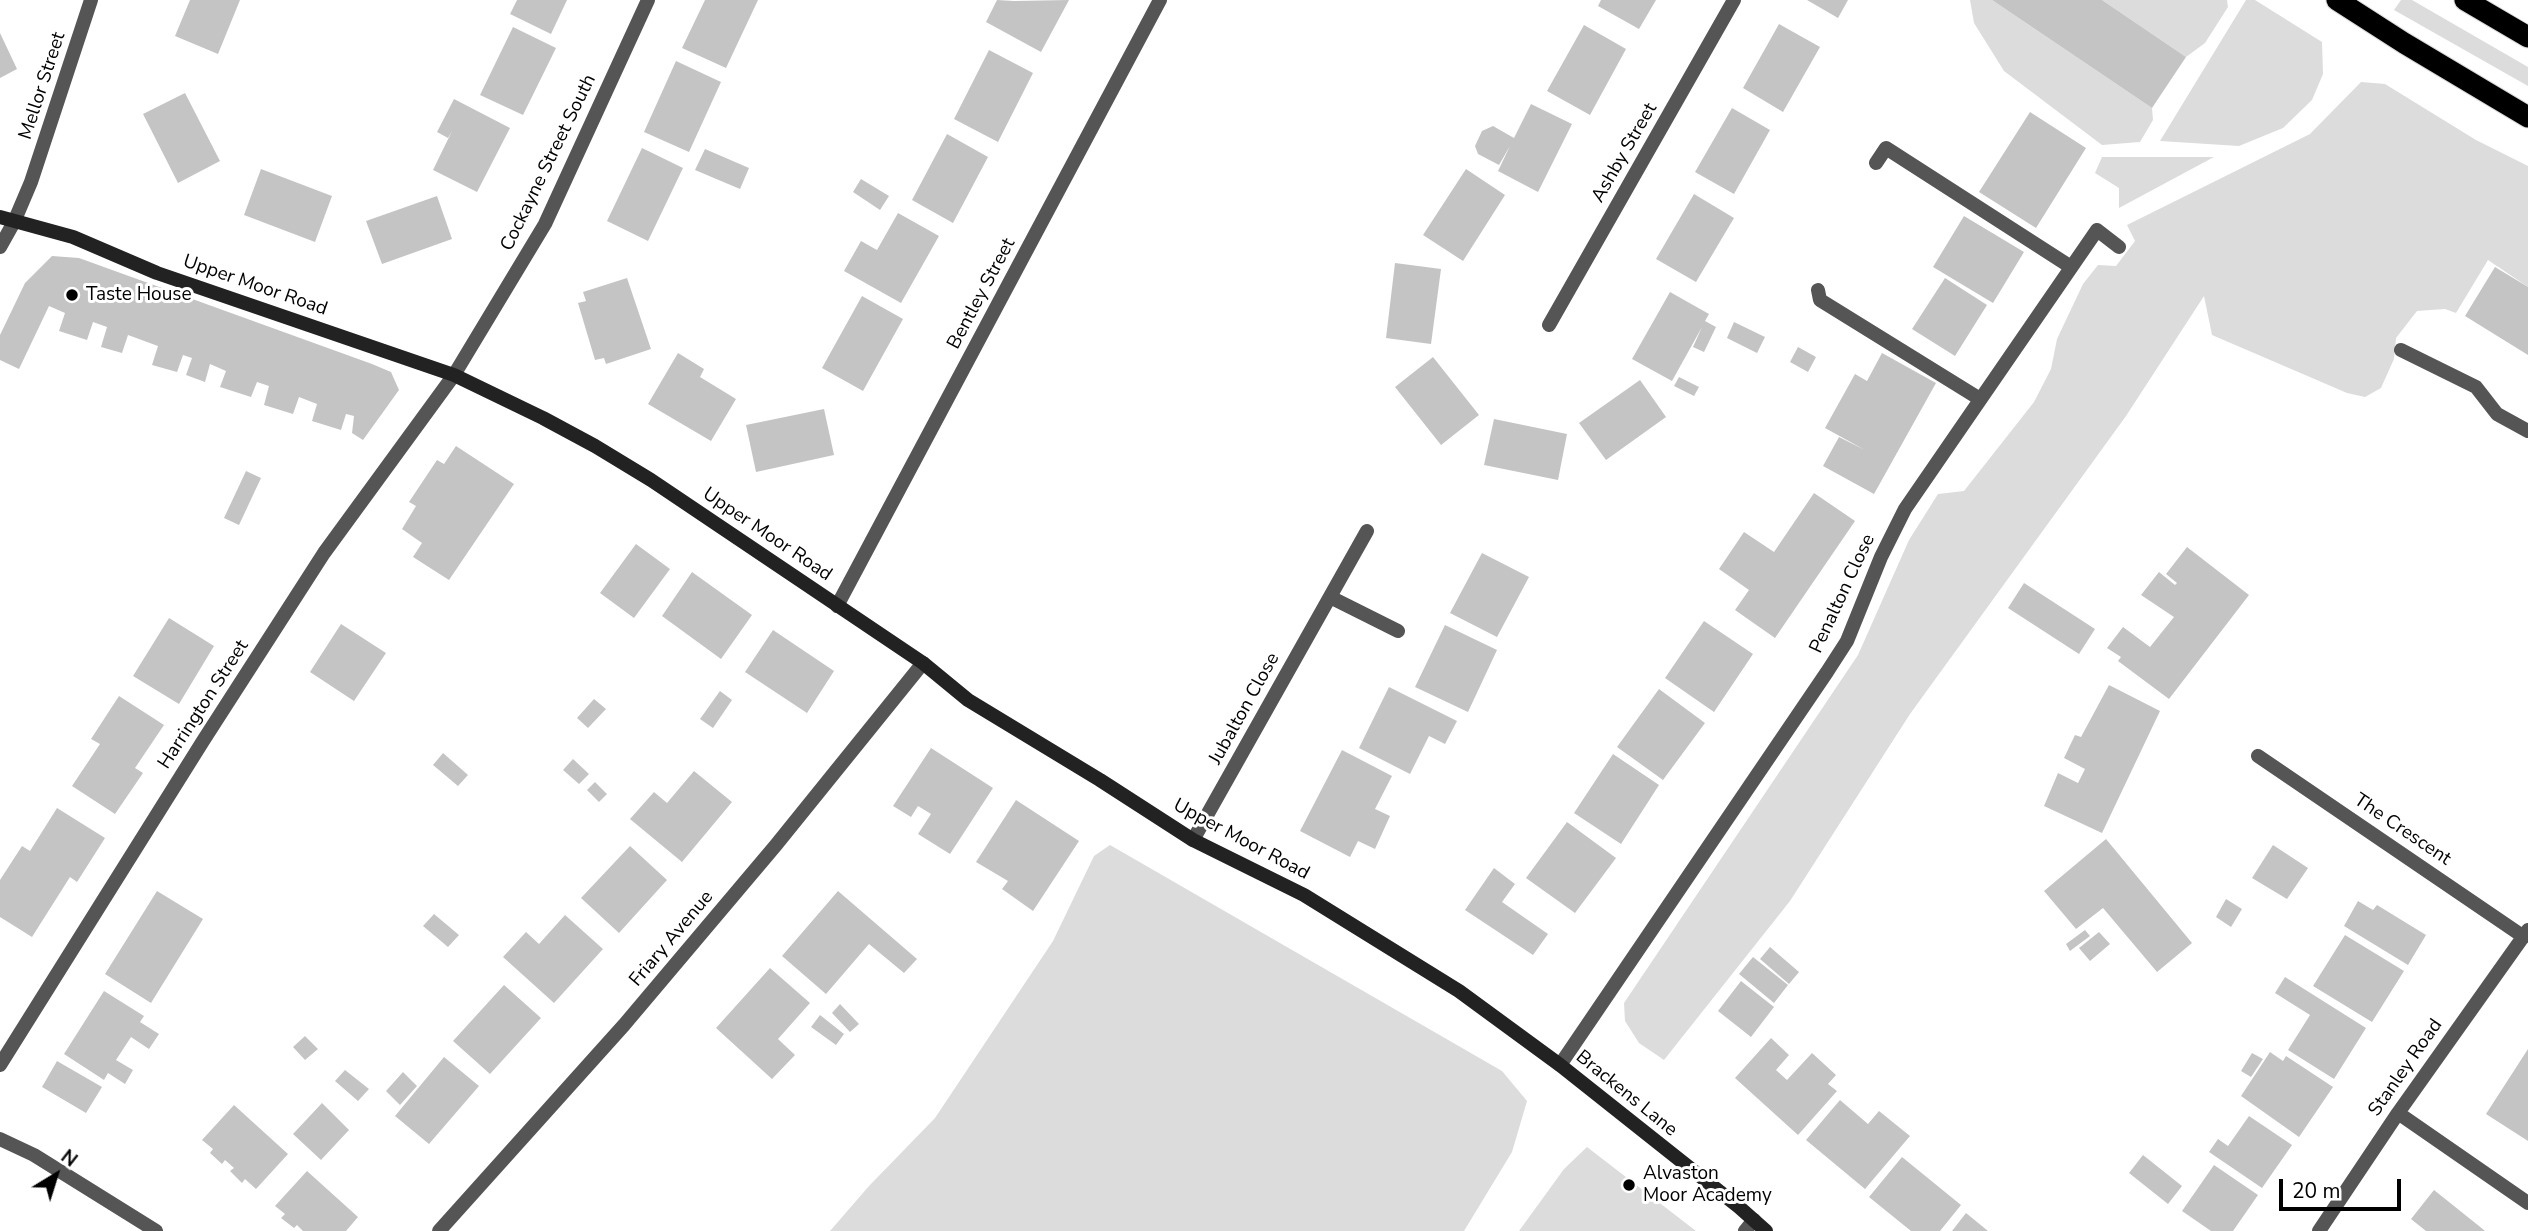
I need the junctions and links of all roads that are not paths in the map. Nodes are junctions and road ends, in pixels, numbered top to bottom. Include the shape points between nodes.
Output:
1 (91, 0) edge
2 (648, 0) edge
3 (1160, 0) edge
4 (1734, 0) edge
5 (2337, 0) edge
6 (2465, 0) edge
7 (2506, 24) junction
8 (2528, 29) edge
9 (2528, 37) edge
10 (2528, 117) edge
11 (1876, 163) dead end
12 (7, 220) edge
13 (0, 247) edge
14 (2119, 247) dead end
15 (2071, 268) junction
16 (1818, 289) dead end
17 (1549, 325) dead end
18 (2401, 350) dead end
19 (454, 375) junction
20 (1980, 399) junction
21 (2528, 431) edge
22 (1367, 531) dead end
23 (1330, 597) junction
24 (837, 606) junction
25 (1398, 631) dead end
26 (923, 663) junction
27 (2258, 756) dead end
28 (1193, 840) junction
29 (2526, 933) edge
30 (1459, 991) joint
31 (0, 1065) edge
32 (1560, 1065) junction
33 (2398, 1114) junction
34 (0, 1139) edge
35 (2528, 1203) edge
36 (1749, 1226) edge
37 (156, 1231) edge
38 (439, 1231) edge
39 (1766, 1231) edge
40 (2319, 1231) edge

1 - 12 street, Mellor Street via 47,135
2 - 19 street, Cockayne Street South via 545,223
3 - 24 street, Bentley Street
4 - 17 street, Ashby Street
5 - 10 highway
6 - 7 highway
7 - 8 street
7 - 9 highway
11 - 15 street via 1886,148
12 - 13 street, Mellor Street
12 - 19 street, Upper Moor Road via 73,237 157,273
14 - 15 street, Penalton Close via 2097,230
15 - 20 street, Penalton Close
16 - 20 street via 1820,300
18 - 21 street via 2476,387 2497,414
19 - 24 street, Upper Moor Road via 543,418 652,480
19 - 31 street, Harrington Street via 324,553
20 - 32 street, Penalton Close via 1905,509 1847,641 1828,672
22 - 23 street, Jubalton Close
23 - 25 street
23 - 28 street, Jubalton Close
24 - 26 street, Upper Moor Road
26 - 28 street, Upper Moor Road via 968,699
26 - 38 street, Friary Avenue via 633,1014
27 - 29 street, The Crescent
28 - 30 street, Upper Moor Road via 1304,895
29 - 33 street, Stanley Road
30 - 32 street, Brackens Lane
32 - 36 street, Brackens Lane
33 - 35 street
33 - 40 street, Stanley Road
34 - 37 street
36 - 39 street, Brackens Lane

